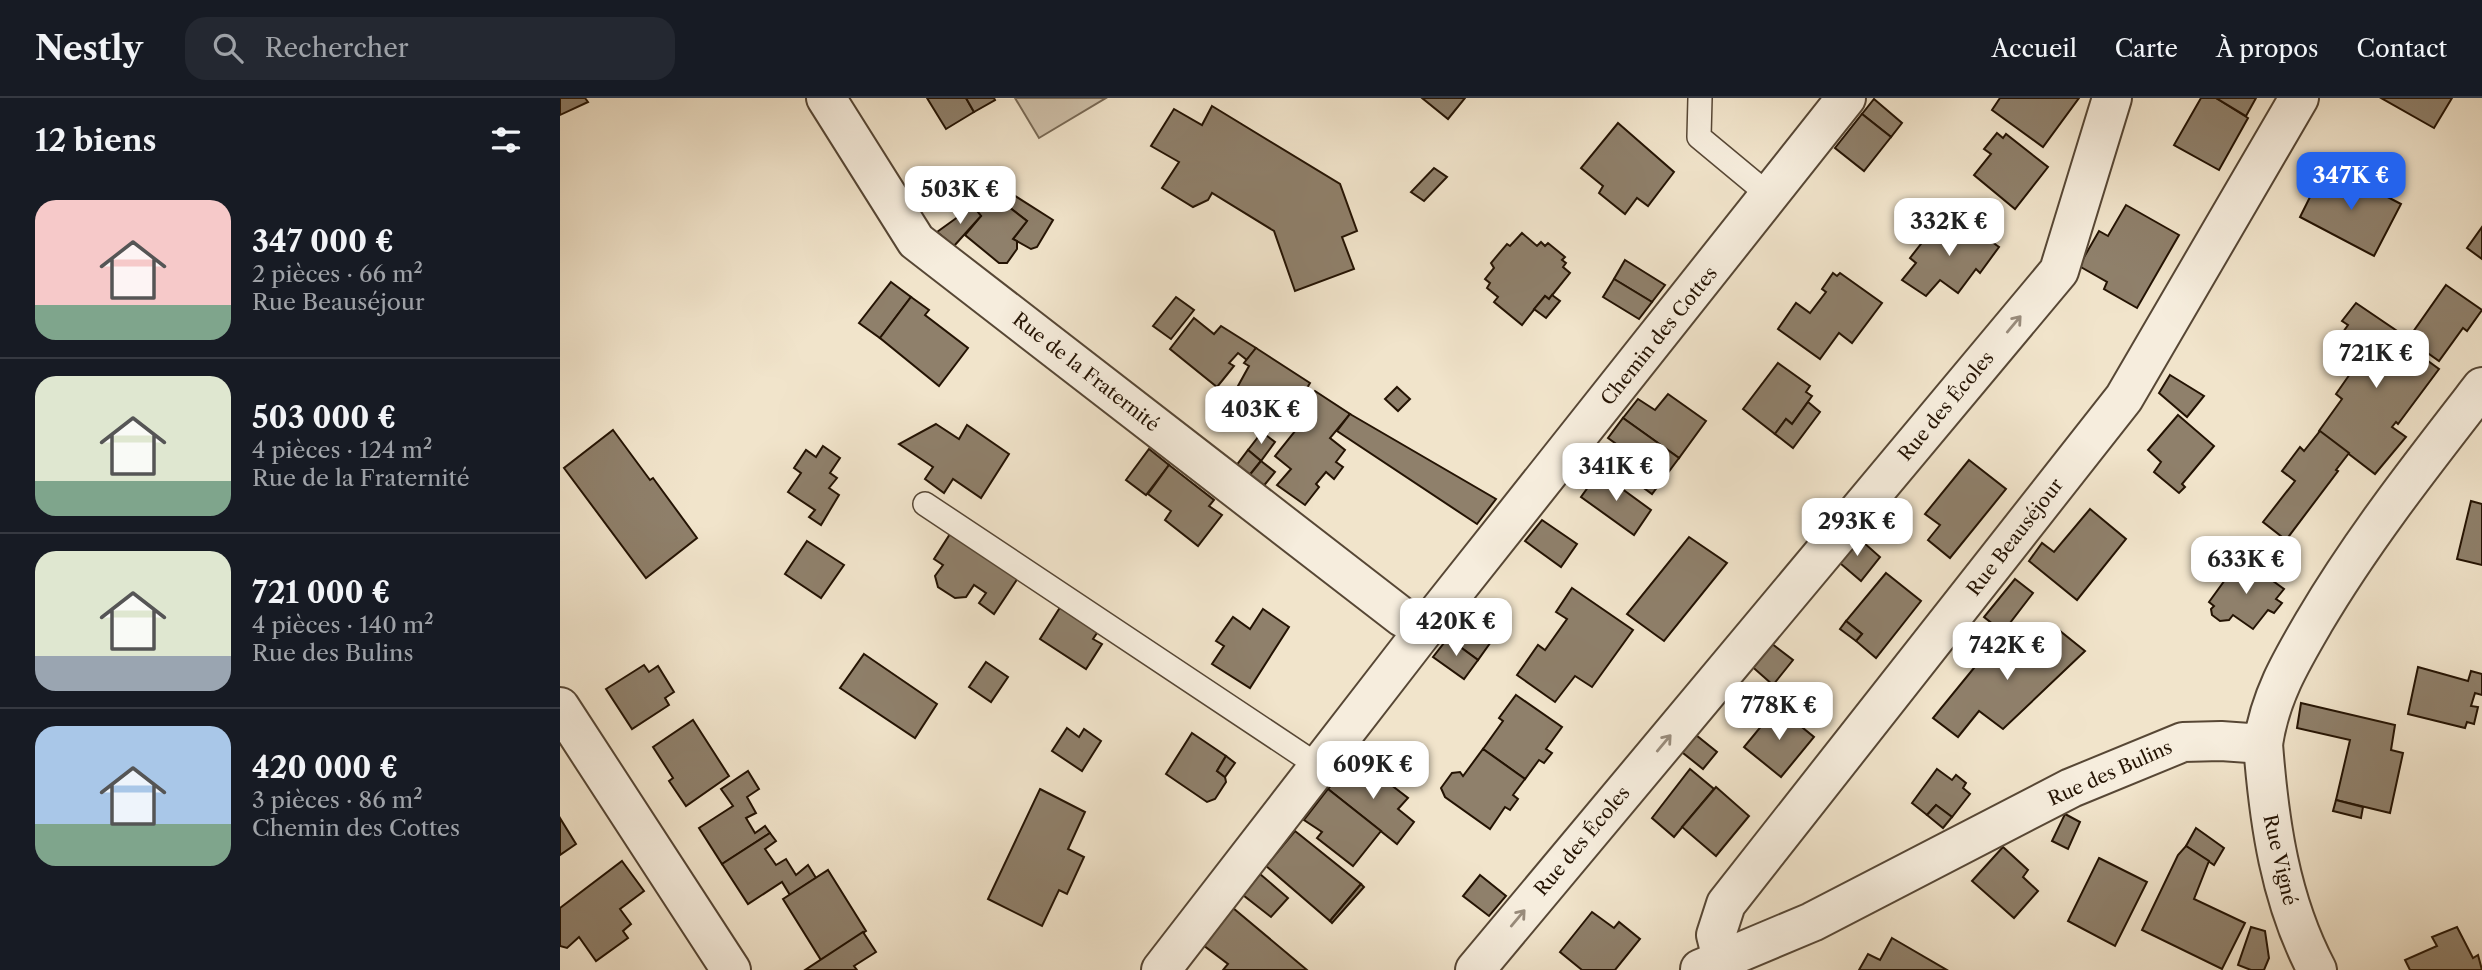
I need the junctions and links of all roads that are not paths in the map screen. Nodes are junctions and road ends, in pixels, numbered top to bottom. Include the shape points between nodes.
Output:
1 (826, 98) edge
2 (1700, 98) edge
3 (1846, 98) edge
4 (2112, 98) edge
5 (2299, 98) edge
6 (1770, 196) junction
7 (2482, 387) edge
8 (925, 504) dead end
9 (1424, 630) junction
10 (560, 708) edge
11 (2263, 744) junction
12 (1320, 767) junction
13 (714, 964) edge
14 (1710, 964) edge
15 (1161, 970) edge
16 (1475, 970) edge
17 (2317, 970) edge

1 - 9 street, Rue de la Fraternité via 916,241
2 - 6 lane via 1699,137
3 - 6 street, Chemin des Cottes
16 -> 4 street, Rue des Écoles via 2059,271
5 - 14 street, Rue Beauséjour via 2124,398 1726,904
6 - 9 street, Chemin des Cottes
7 - 11 street via 2381,519 2323,606 2277,689
8 - 12 lane
9 - 12 street, Chemin des Cottes
10 - 13 street
11 - 14 street, Rue des Bulins via 2183,741 2071,788 1812,922
11 - 17 street, Rue Vigné via 2268,806 2285,890
12 - 15 street, Chemin des Cottes

